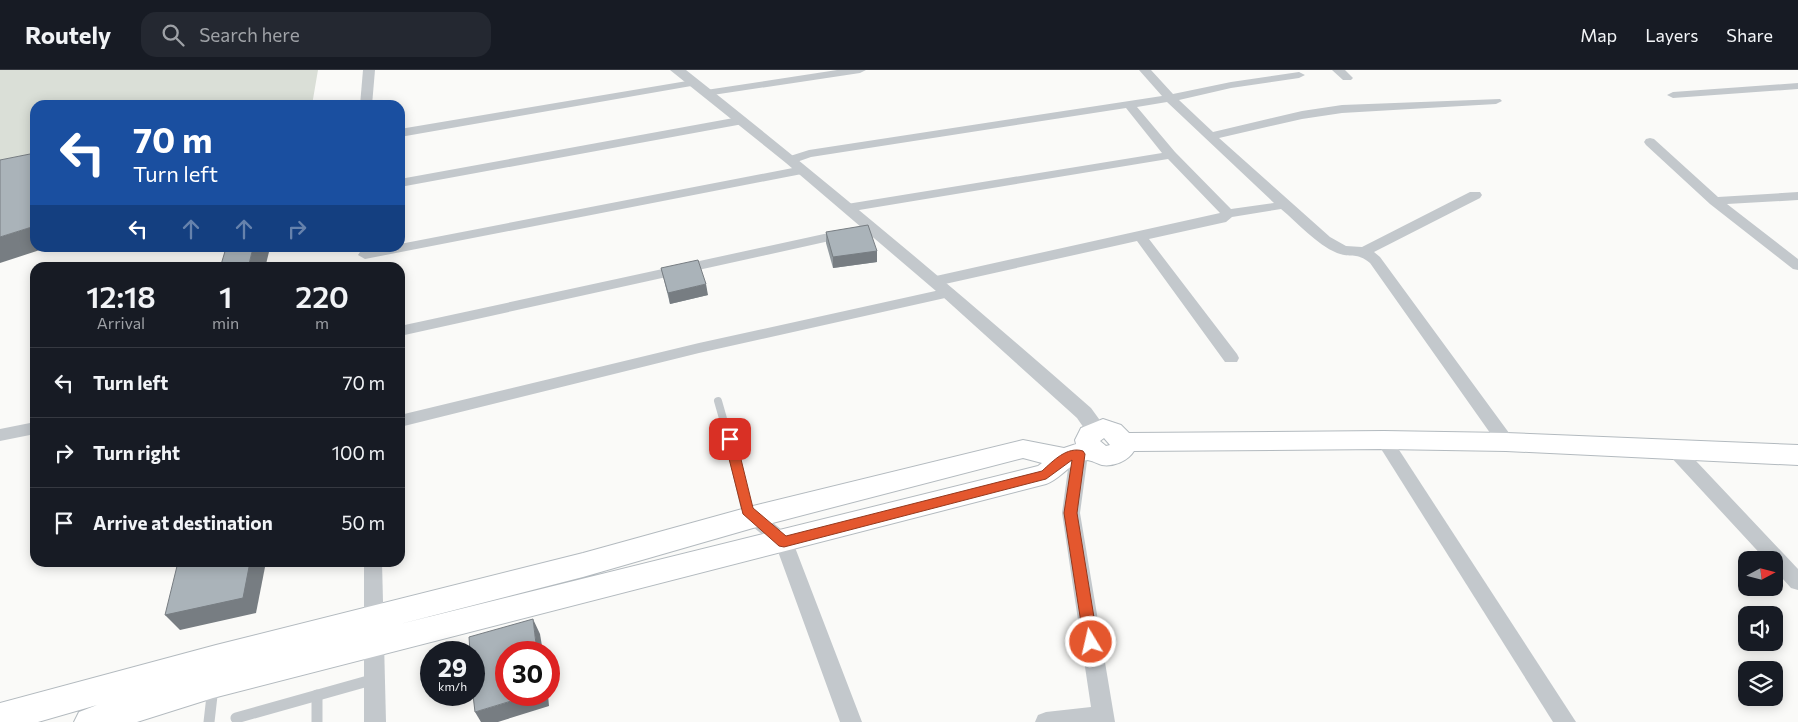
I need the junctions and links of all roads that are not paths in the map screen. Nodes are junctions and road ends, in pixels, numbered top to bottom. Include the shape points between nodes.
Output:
1 (369, 70) edge
2 (677, 70) edge
3 (860, 70) edge
4 (1146, 70) edge
5 (1338, 70) edge
6 (1298, 75) dead end
7 (1347, 78) dead end
8 (1798, 86) edge
9 (699, 88) junction
10 (1673, 95) dead end
11 (1170, 98) junction
12 (366, 100) edge
13 (1496, 101) dead end
14 (1129, 105) junction
15 (739, 121) junction
16 (405, 132) edge
17 (1211, 136) junction
18 (1650, 142) dead end
19 (1171, 155) junction
20 (797, 165) junction
21 (405, 182) edge
22 (1474, 195) dead end
23 (1798, 196) edge
24 (1715, 201) junction
25 (1284, 205) junction
26 (848, 208) junction
27 (1228, 214) junction
28 (871, 228) junction
29 (1141, 237) junction
30 (405, 248) edge
31 (1364, 251) junction
32 (388, 252) edge
33 (365, 257) edge
34 (1798, 266) edge
35 (936, 282) junction
36 (949, 293) junction
37 (405, 330) edge
38 (1231, 358) dead end
39 (718, 401) dead end
40 (405, 420) edge
41 (30, 429) edge
42 (0, 435) edge
43 (1384, 440) junction
44 (1506, 442) junction
45 (1082, 448) junction
46 (1674, 449) junction
47 (1798, 455) edge
48 (753, 516) junction
49 (784, 542) junction
50 (373, 567) edge
51 (1798, 582) edge
52 (376, 631) junction
53 (376, 678) junction
54 (213, 684) junction
55 (317, 695) junction
56 (0, 718) edge
57 (236, 718) dead end
58 (1104, 719) edge
59 (90, 722) edge
60 (209, 722) edge
61 (317, 722) edge
62 (375, 722) edge
63 (851, 722) edge
64 (1046, 722) edge
65 (1565, 722) edge

1 - 12 street
2 - 9 street
3 - 9 street
4 - 11 street
5 - 7 street
6 - 11 street
8 - 10 street
9 - 15 street
9 - 16 street
11 - 14 street
11 - 17 street
13 - 17 street via 1342,109
14 - 19 street
14 - 20 street via 819,152
15 - 20 street
15 - 21 street
17 - 25 street
18 - 24 street
19 - 26 street
19 - 27 street
20 - 26 street
20 - 30 street
22 - 31 street
23 - 24 street
24 - 34 street
25 - 27 street
25 - 31 street via 1343,250
26 - 28 street
27 - 29 street via 1221,219
28 - 35 street
28 - 37 street
29 - 35 street
29 - 38 street
31 - 44 street via 1375,260
32 - 33 street
35 - 36 street
36 - 40 street via 699,348
36 - 45 street via 1084,413
39 - 48 lane via 747,511
41 - 42 street
43 - 44 main road
43 - 45 main road via 1122,442 1112,431
43 - 65 street
44 - 46 main road
45 - 48 main road via 1024,449
45 - 49 main road via 1046,474
45 - 58 street via 1071,513
46 - 47 main road
46 - 51 street
48 - 49 street
48 - 52 main road via 582,565
49 - 52 main road
49 - 63 street
50 - 52 street
52 - 53 street
52 - 54 main road
52 - 56 main road via 216,658
53 - 55 lane
53 - 62 street
54 - 59 main road
54 - 60 lane
55 - 57 lane
55 - 61 lane
58 - 64 street

